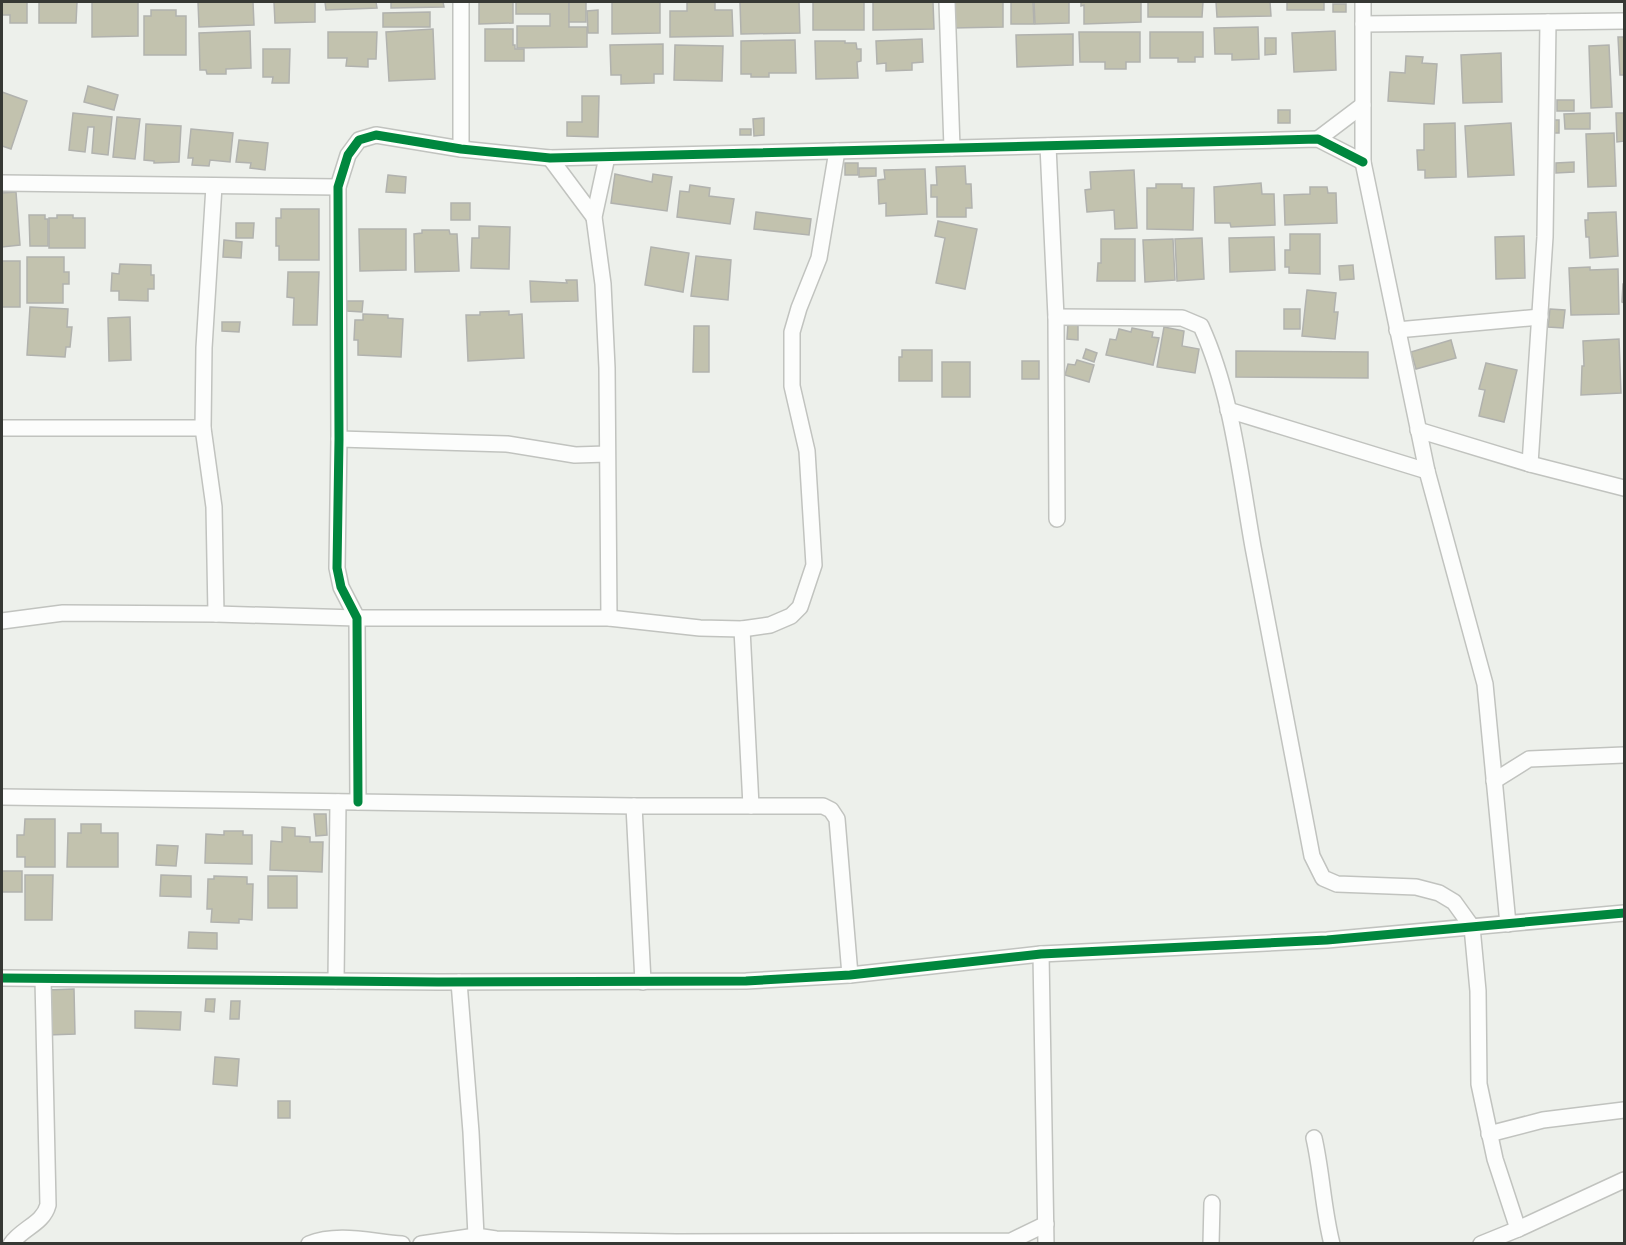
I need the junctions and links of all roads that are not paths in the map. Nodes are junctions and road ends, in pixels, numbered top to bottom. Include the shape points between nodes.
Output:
1 (461, 2) edge
2 (947, 2) edge
3 (1363, 2) edge
4 (1624, 21) edge
5 (1548, 22) junction
6 (1363, 24) junction
7 (1363, 105) junction
8 (1318, 140) junction
9 (1048, 146) junction
10 (952, 148) junction
11 (461, 149) junction
12 (837, 151) junction
13 (607, 157) junction
14 (550, 158) junction
15 (1363, 162) junction
16 (2, 183) edge
17 (214, 186) junction
18 (339, 187) junction
19 (594, 217) junction
20 (1056, 317) junction
21 (1540, 317) junction
22 (1398, 330) junction
23 (1228, 410) junction
24 (2, 428) edge
25 (203, 428) junction
26 (1418, 430) junction
27 (339, 439) junction
28 (608, 454) junction
29 (1530, 464) junction
30 (1427, 471) junction
31 (1624, 488) edge
32 (1058, 519) dead end
33 (216, 614) junction
34 (357, 618) junction
35 (609, 618) junction
36 (2, 621) edge
37 (742, 629) junction
38 (1624, 755) edge
39 (1494, 781) junction
40 (2, 797) edge
41 (338, 802) junction
42 (358, 802) junction
43 (634, 806) junction
44 (751, 806) junction
45 (1624, 913) edge
46 (1508, 924) junction
47 (1472, 927) junction
48 (1041, 954) junction
49 (850, 975) junction
50 (2, 978) edge
51 (44, 979) junction
52 (336, 981) junction
53 (459, 982) junction
54 (643, 982) junction
55 (1624, 1110) edge
56 (1489, 1134) junction
57 (1314, 1138) dead end
58 (1624, 1180) edge
59 (1212, 1203) dead end
60 (1046, 1224) junction
61 (1518, 1228) junction
62 (476, 1236) junction
63 (10, 1239) edge
64 (1500, 1240) edge
65 (1013, 1242) edge
66 (309, 1244) edge
67 (402, 1244) edge
68 (421, 1244) edge
69 (1046, 1244) edge
70 (1211, 1244) edge
71 (1332, 1244) edge
72 (1481, 1244) edge

1 - 11 street
2 - 10 street
3 - 6 street
4 - 5 street
5 - 6 street
5 - 21 street
6 - 7 street
7 - 8 street
7 - 15 street
8 - 9 street
8 - 15 street
9 - 10 street
9 - 20 street
10 - 12 street
11 - 14 street
11 - 18 street via 376,135 359,140 348,155
12 - 13 street
12 - 37 street via 819,258 792,332 792,386 807,451 813,565 800,607 791,616 770,625
13 - 14 street
13 - 19 street
14 - 19 street
15 - 22 street
16 - 17 street
17 - 18 street
17 - 25 street
18 - 27 street
19 - 28 street via 604,298
20 - 23 street via 1182,318 1201,326
20 - 32 street
21 - 22 street
21 - 29 street
22 - 26 street
23 - 30 street
23 - 47 street via 1312,856 1323,878 1337,884 1416,887 1439,893 1454,902
24 - 25 street
25 - 33 street via 214,507
26 - 29 street
26 - 30 street
27 - 28 street via 507,444 568,455
27 - 34 street via 337,568
28 - 35 street
29 - 31 street
30 - 39 street via 1485,684
33 - 34 street
33 - 36 street via 63,613
34 - 35 street
34 - 42 street
35 - 37 street
37 - 44 street
38 - 39 street via 1529,759
39 - 46 street
40 - 41 street
41 - 42 street
41 - 52 street
42 - 43 street
43 - 44 street
43 - 54 street
44 - 49 street via 822,806 837,819
45 - 46 street
46 - 47 street
47 - 48 street
47 - 56 street via 1478,991 1479,1084
48 - 49 street
48 - 60 street
49 - 54 street
50 - 51 street
51 - 52 street
51 - 63 street via 48,1205 39,1221
52 - 53 street
53 - 54 street
53 - 62 street
55 - 56 street via 1543,1120
56 - 61 street
57 - 71 street
58 - 61 street
59 - 70 street
60 - 65 street
60 - 69 street
61 - 64 street
62 - 65 street via 676,1242
62 - 68 street
64 - 72 street
66 - 67 street via 338,1239

